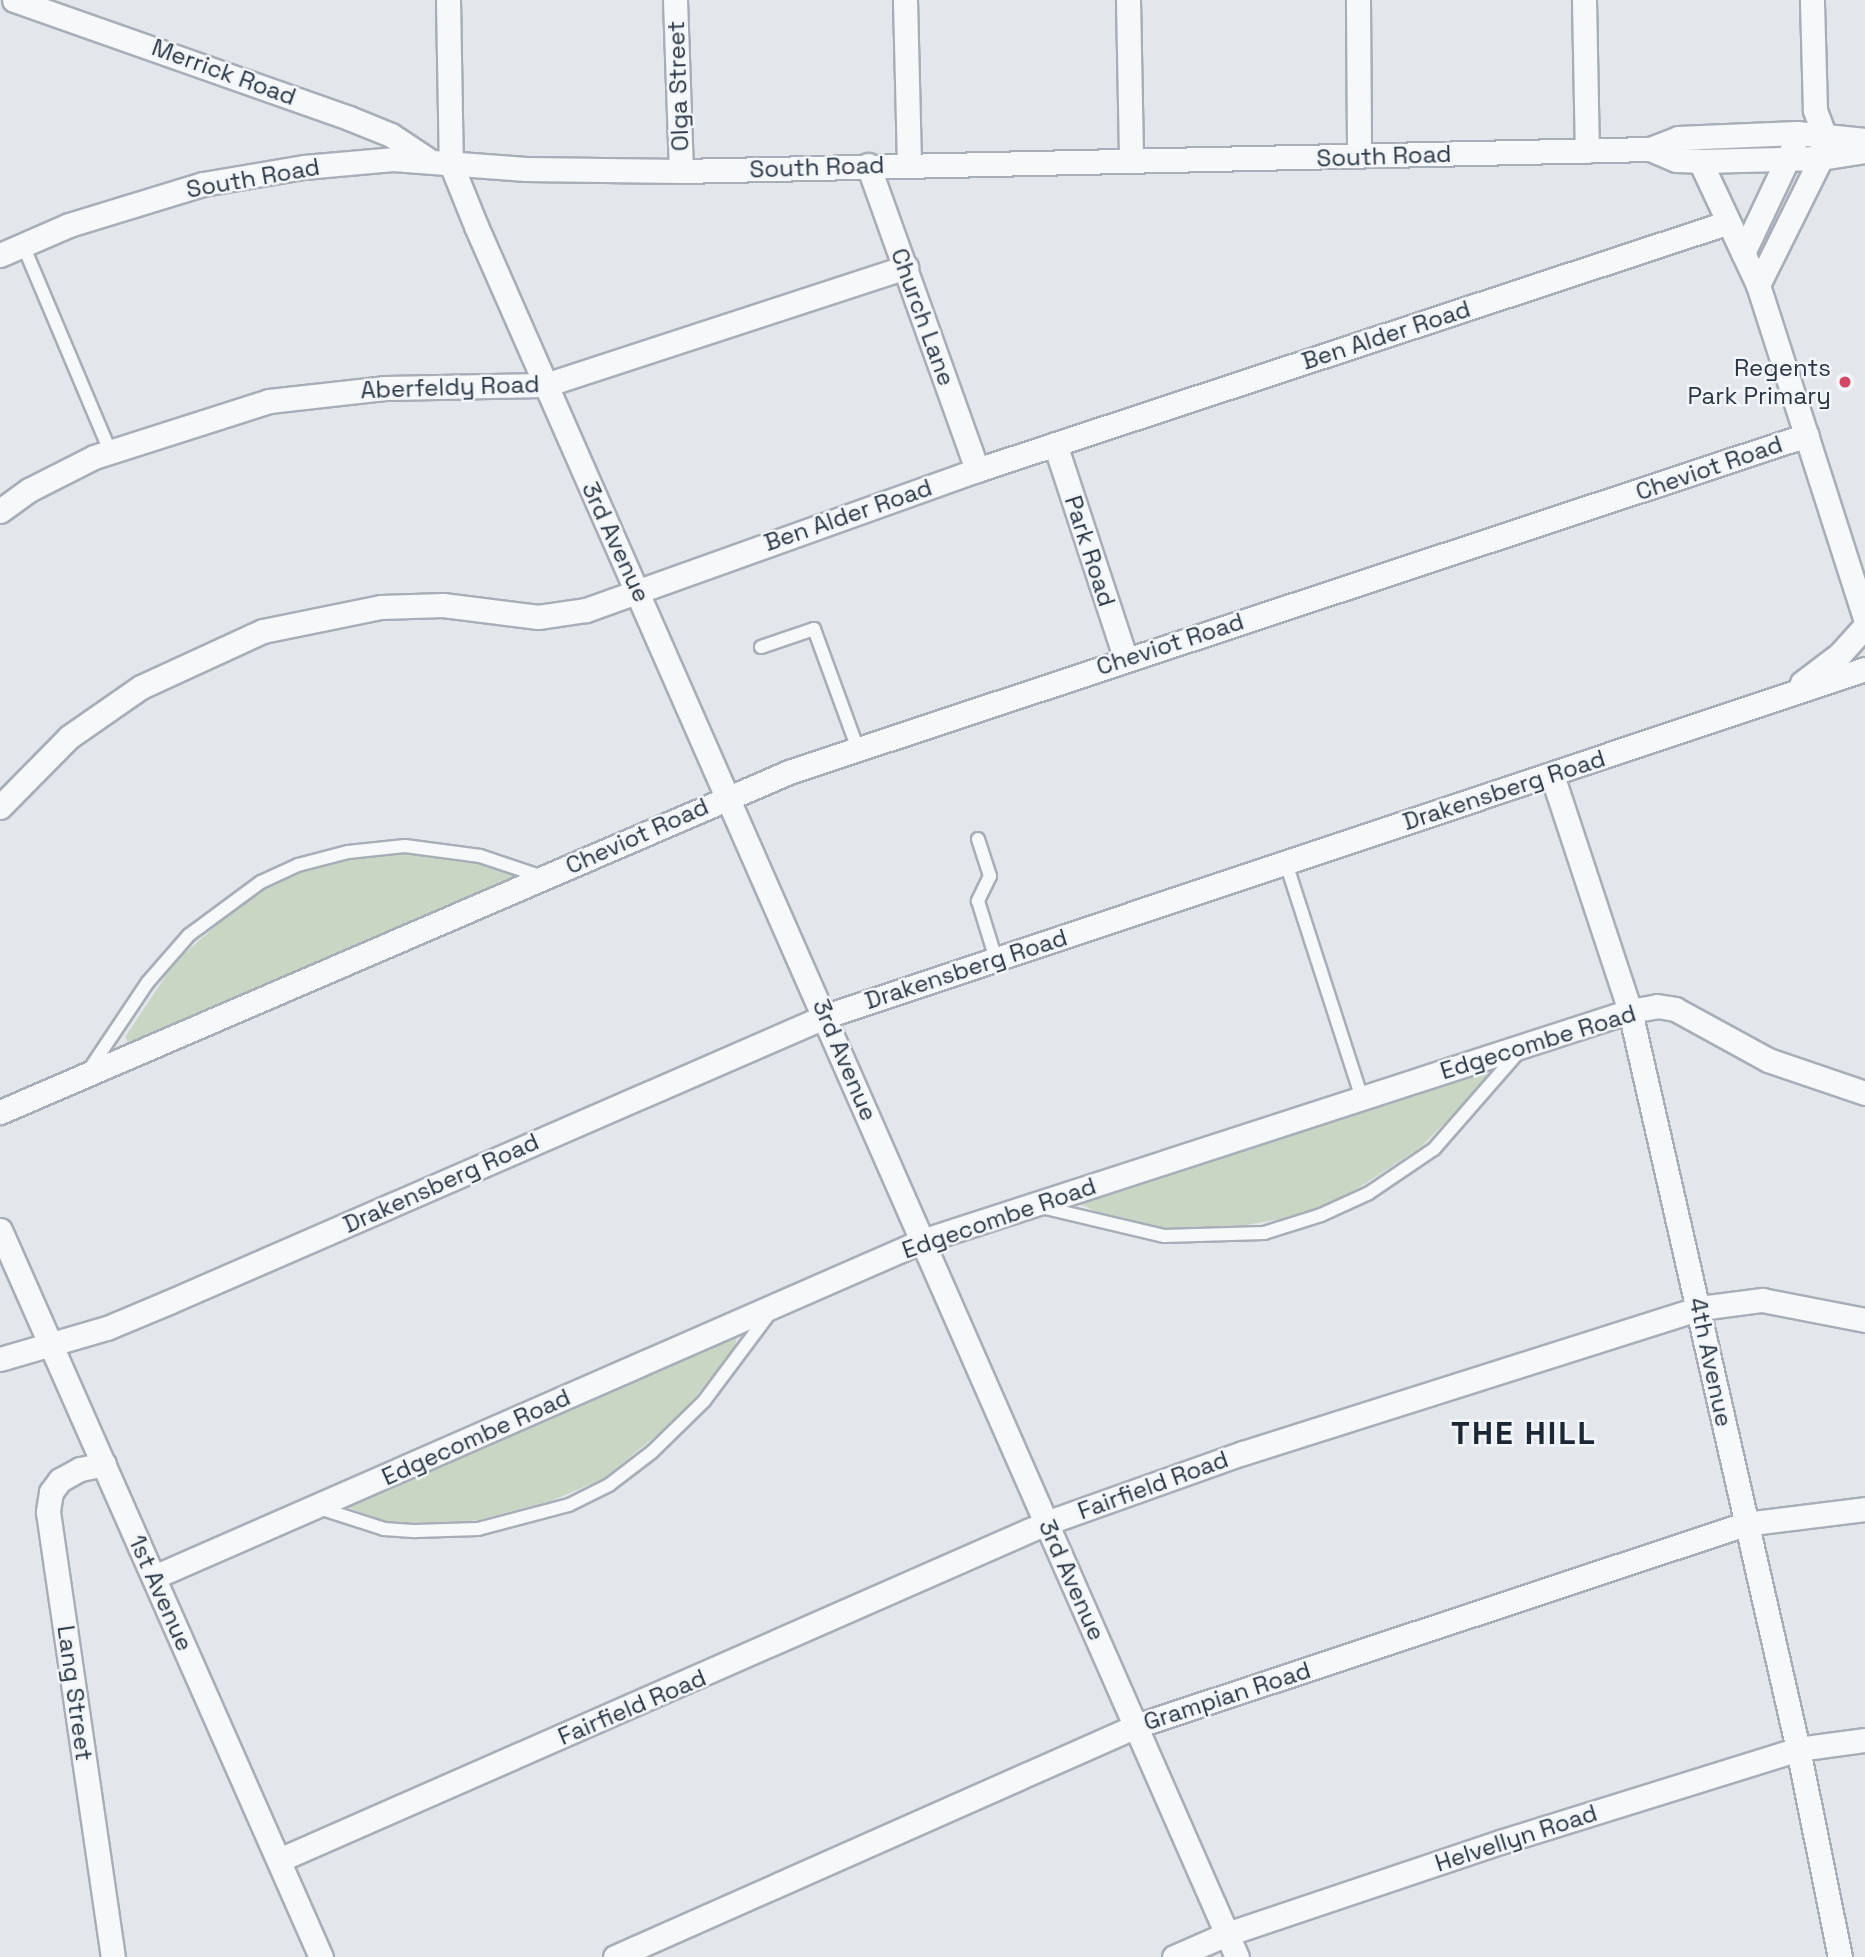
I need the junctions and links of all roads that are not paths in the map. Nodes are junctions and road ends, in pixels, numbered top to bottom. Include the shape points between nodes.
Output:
1 (14, 0) edge
2 (449, 0) edge
3 (675, 0) edge
4 (905, 0) edge
5 (1128, 0) edge
6 (1358, 0) edge
7 (1584, 0) edge
8 (1812, 0) edge
9 (1815, 110) junction
10 (1797, 133) junction
11 (1824, 134) junction
12 (1865, 140) edge
13 (1650, 149) junction
14 (1587, 151) junction
15 (1865, 151) edge
16 (1359, 156) junction
17 (1791, 158) junction
18 (1821, 158) junction
19 (427, 159) junction
20 (1131, 161) junction
21 (1700, 162) junction
22 (451, 164) junction
23 (868, 165) junction
24 (908, 165) junction
25 (681, 171) junction
26 (1726, 223) junction
27 (23, 245) junction
28 (1743, 253) junction
29 (0, 255) edge
30 (906, 267) junction
31 (1758, 285) junction
32 (545, 386) junction
33 (1807, 435) junction
34 (1055, 444) junction
35 (110, 452) junction
36 (977, 470) junction
37 (0, 511) edge
38 (639, 589) junction
39 (1864, 613) edge
40 (761, 647) dead end
41 (1125, 657) junction
42 (1865, 669) edge
43 (1782, 697) junction
44 (858, 749) junction
45 (1552, 775) junction
46 (727, 796) junction
47 (0, 807) edge
48 (978, 839) dead end
49 (1286, 863) junction
50 (543, 877) junction
51 (996, 959) junction
52 (1630, 1011) junction
53 (826, 1016) junction
54 (1525, 1045) junction
55 (87, 1073) junction
56 (1865, 1093) edge
57 (1362, 1098) junction
58 (0, 1112) edge
59 (1034, 1205) junction
60 (0, 1230) edge
61 (922, 1241) junction
62 (773, 1308) junction
63 (1700, 1308) junction
64 (1865, 1320) edge
65 (51, 1346) junction
66 (0, 1359) edge
67 (104, 1464) junction
68 (316, 1507) junction
69 (1865, 1508) edge
70 (1046, 1523) junction
71 (1745, 1524) junction
72 (154, 1577) junction
73 (1136, 1726) junction
74 (1865, 1740) edge
75 (1798, 1749) junction
76 (279, 1860) junction
77 (1227, 1934) junction
78 (113, 1957) edge
79 (321, 1957) edge
80 (615, 1957) edge
81 (1174, 1957) edge
82 (1237, 1957) edge
83 (1840, 1957) edge

1 - 19 street, Merrick Road via 349,118 391,135
2 - 22 street
3 - 25 street, Olga Street
4 - 24 street
5 - 20 street
6 - 16 street
7 - 14 street
8 - 9 street
9 - 10 street
9 - 11 street
10 - 11 street, South Road
10 - 13 street, South Road via 1678,138
10 - 17 street
11 - 12 street, South Road
11 - 18 street
13 - 14 street, South Road
13 - 21 street, South Road via 1676,160
14 - 16 street, South Road
15 - 18 street, South Road
16 - 20 street, South Road
17 - 18 street, South Road
17 - 21 street, South Road
17 - 28 street
18 - 31 street
19 - 22 street, South Road
19 - 27 street, South Road via 304,167 202,184 69,225
20 - 24 street, South Road
21 - 26 street
22 - 25 street, South Road
22 - 32 street, 3rd Avenue
23 - 24 street, South Road
23 - 25 street, South Road
23 - 30 street, Church Lane
26 - 28 street
26 - 34 street, Ben Alder Road
27 - 29 street, South Road
27 - 35 lane
28 - 31 street
30 - 32 street, Aberfeldy Road
30 - 36 street, Church Lane
31 - 33 street
32 - 35 street, Aberfeldy Road via 384,388 269,401
32 - 38 street, 3rd Avenue
33 - 39 street
33 - 41 street, Cheviot Road
34 - 36 street, Ben Alder Road
34 - 41 street, Park Road
35 - 37 street, Aberfeldy Road via 29,490
36 - 38 street, Ben Alder Road
38 - 46 street, 3rd Avenue
38 - 47 street, Ben Alder Road via 562,616 443,605 381,607 263,631 141,687 69,737
39 - 43 street via 1840,654
40 - 44 lane via 814,629
41 - 44 street, Cheviot Road
42 - 43 street, Drakensberg Road
43 - 45 street, Drakensberg Road
44 - 46 street, Cheviot Road
45 - 49 street, Drakensberg Road
45 - 52 street, 4th Avenue
46 - 50 street, Cheviot Road
46 - 53 street, 3rd Avenue
48 - 51 lane via 990,876 978,901
49 - 51 street, Drakensberg Road
49 - 57 lane
50 - 55 street, Cheviot Road
50 - 55 lane, Cheviot Road via 480,856 405,845 348,852 298,865 261,882 190,936 148,982
51 - 53 street, Drakensberg Road
52 - 54 street, Edgecombe Road
52 - 56 street, Edgecombe Road via 1657,1006 1675,1009 1768,1060
52 - 63 street, 4th Avenue
53 - 61 street, 3rd Avenue
53 - 65 street, Drakensberg Road via 169,1302
54 - 57 street, Edgecombe Road
54 - 59 lane via 1434,1149 1369,1193 1321,1216 1264,1233 1164,1236
55 - 58 street, Cheviot Road
57 - 59 street, Edgecombe Road
59 - 61 street, Edgecombe Road
60 - 65 street, 1st Avenue
61 - 62 street, Edgecombe Road
61 - 70 street, 3rd Avenue
62 - 68 street, Edgecombe Road
62 - 68 lane via 704,1401 652,1452 609,1485 569,1505 478,1529 416,1531 384,1529
63 - 64 street, Fairfield Road via 1762,1300
63 - 70 street, Fairfield Road via 1243,1453
63 - 71 street, 4th Avenue
65 - 66 street, Drakensberg Road
65 - 67 street, 1st Avenue
67 - 72 street, 1st Avenue
67 - 78 street, Lang Street via 80,1469 60,1480 51,1492 48,1512
68 - 72 street, Edgecombe Road
69 - 71 street, Grampian Road
70 - 73 street, 3rd Avenue
70 - 76 street, Fairfield Road
71 - 73 street, Grampian Road
71 - 75 street, 4th Avenue
72 - 76 street, 1st Avenue
73 - 77 street, 3rd Avenue
73 - 80 street, Grampian Road
74 - 75 street, Helvellyn Road
75 - 77 street, Helvellyn Road
75 - 83 street, 4th Avenue
76 - 79 street, 1st Avenue
77 - 81 street, Helvellyn Road
77 - 82 street, 3rd Avenue

